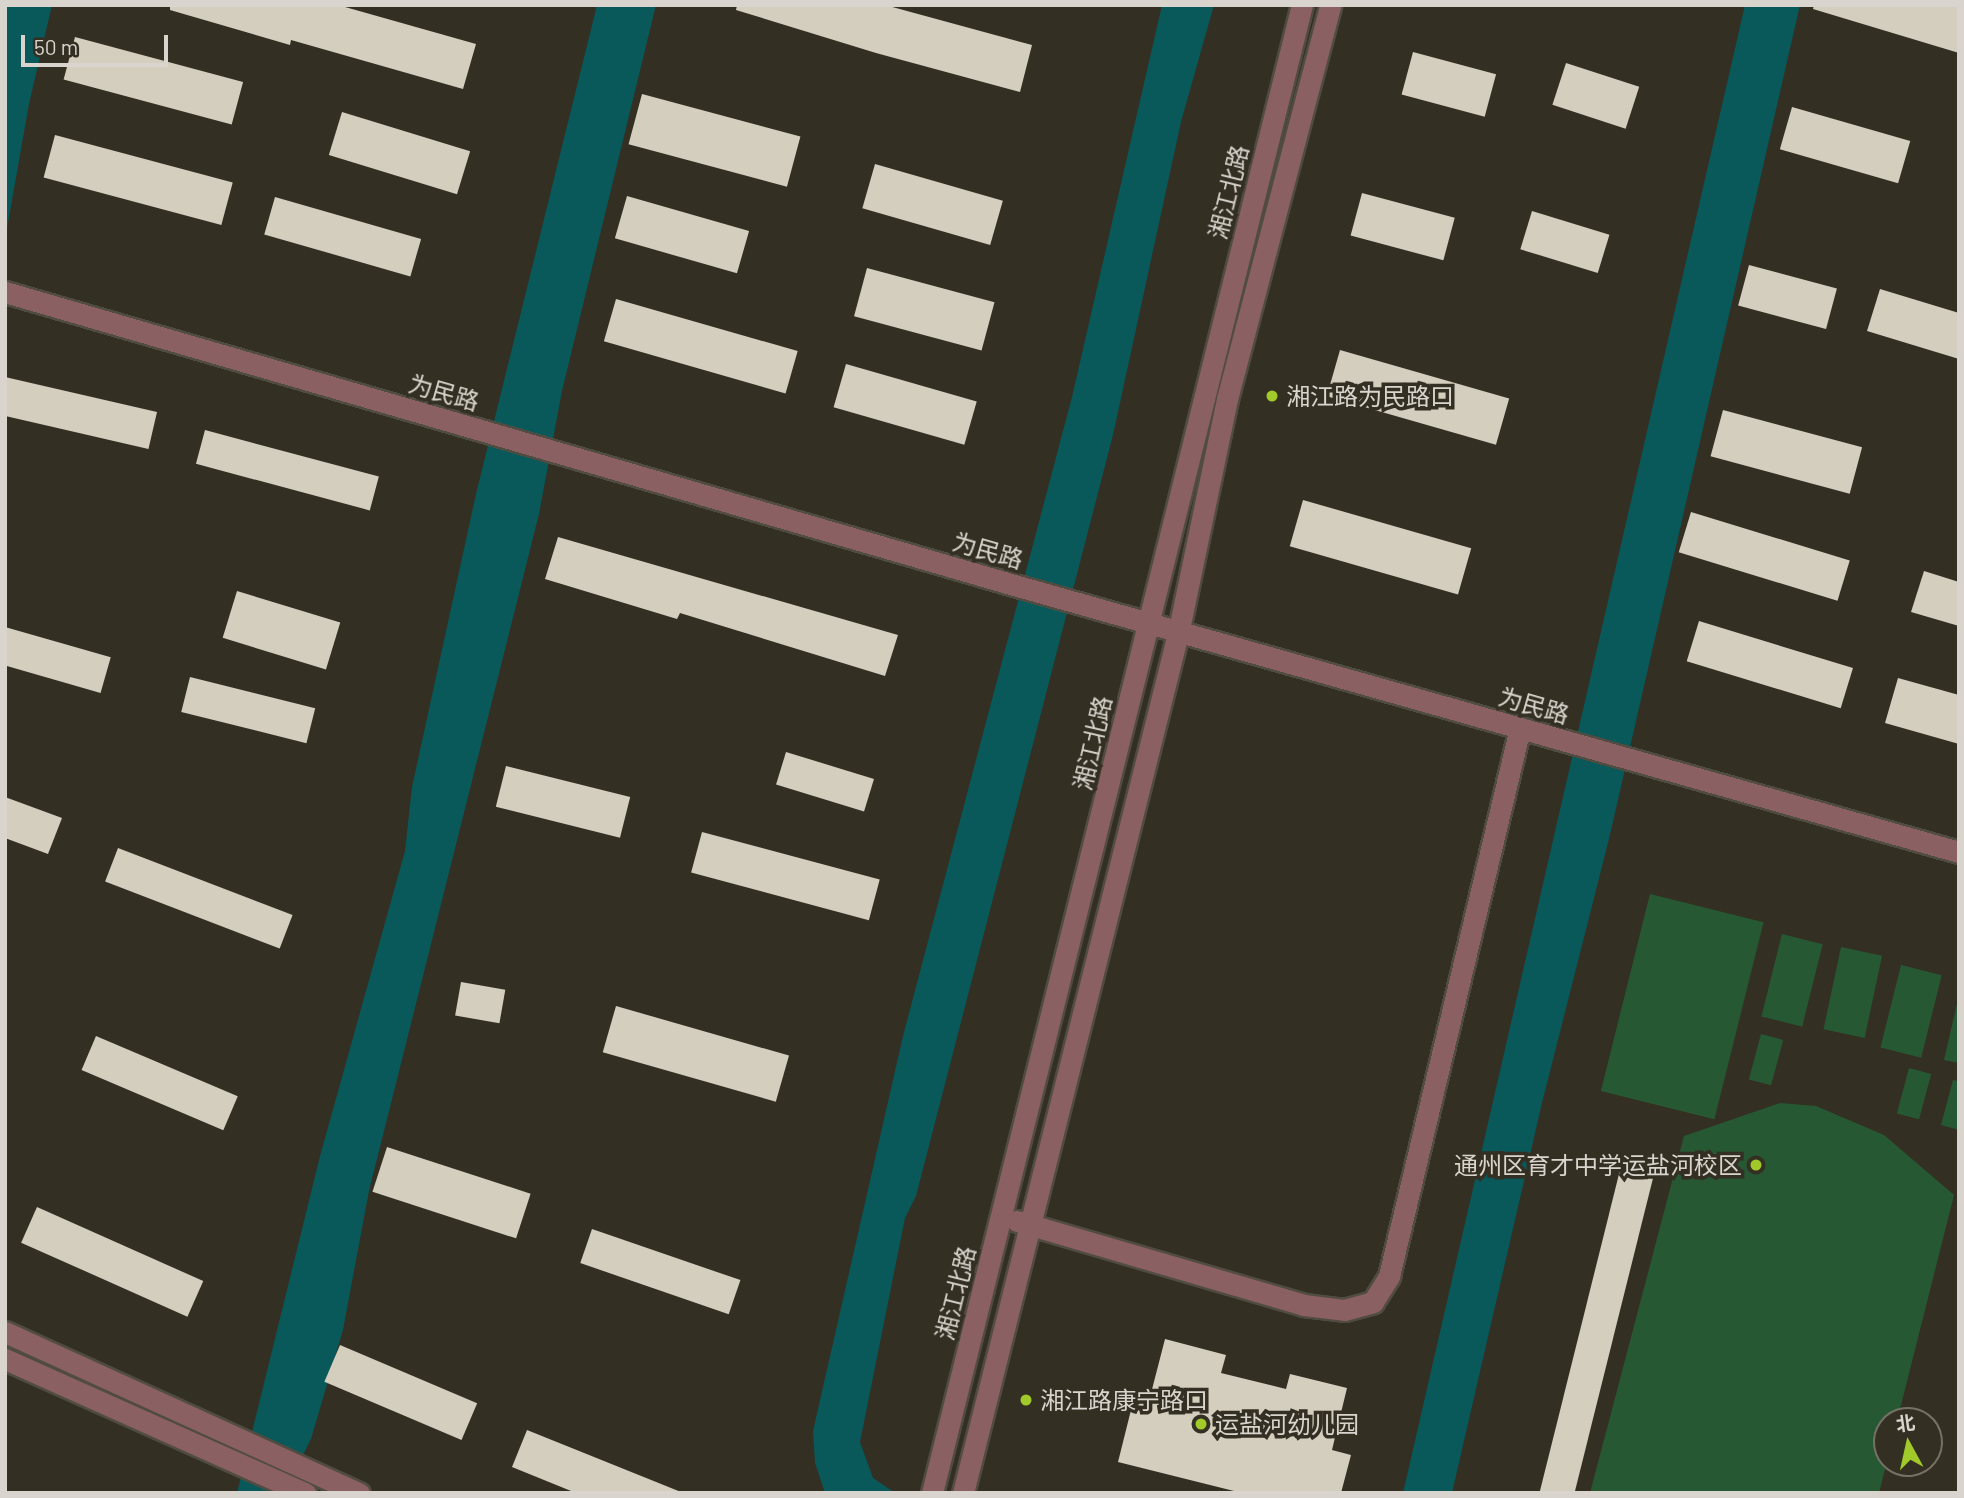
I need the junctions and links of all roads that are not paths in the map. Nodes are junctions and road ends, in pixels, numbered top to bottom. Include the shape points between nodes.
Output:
1 (1302, 5) edge
2 (1330, 5) edge
3 (7, 293) edge
4 (1147, 623) junction
5 (1179, 629) junction
6 (1520, 728) junction
7 (1959, 852) edge
8 (1001, 1216) junction
9 (1029, 1224) junction
10 (5, 1332) edge
11 (5, 1359) edge
12 (305, 1493) edge
13 (359, 1493) edge
14 (932, 1493) edge
15 (963, 1493) edge

1 - 4 street, 湘江北路
2 - 5 street, 湘江北路 via 1227,398
3 - 4 street, 为民路
4 - 5 street, 为民路
4 - 8 street, 湘江北路
5 - 6 street, 为民路
5 - 9 street, 湘江北路
6 - 7 street, 为民路
6 - 9 street via 1389,1276 1373,1303 1344,1310 1304,1305
8 - 9 street
8 - 14 street, 湘江北路
9 - 15 street, 湘江北路
10 - 13 street
11 - 12 street

